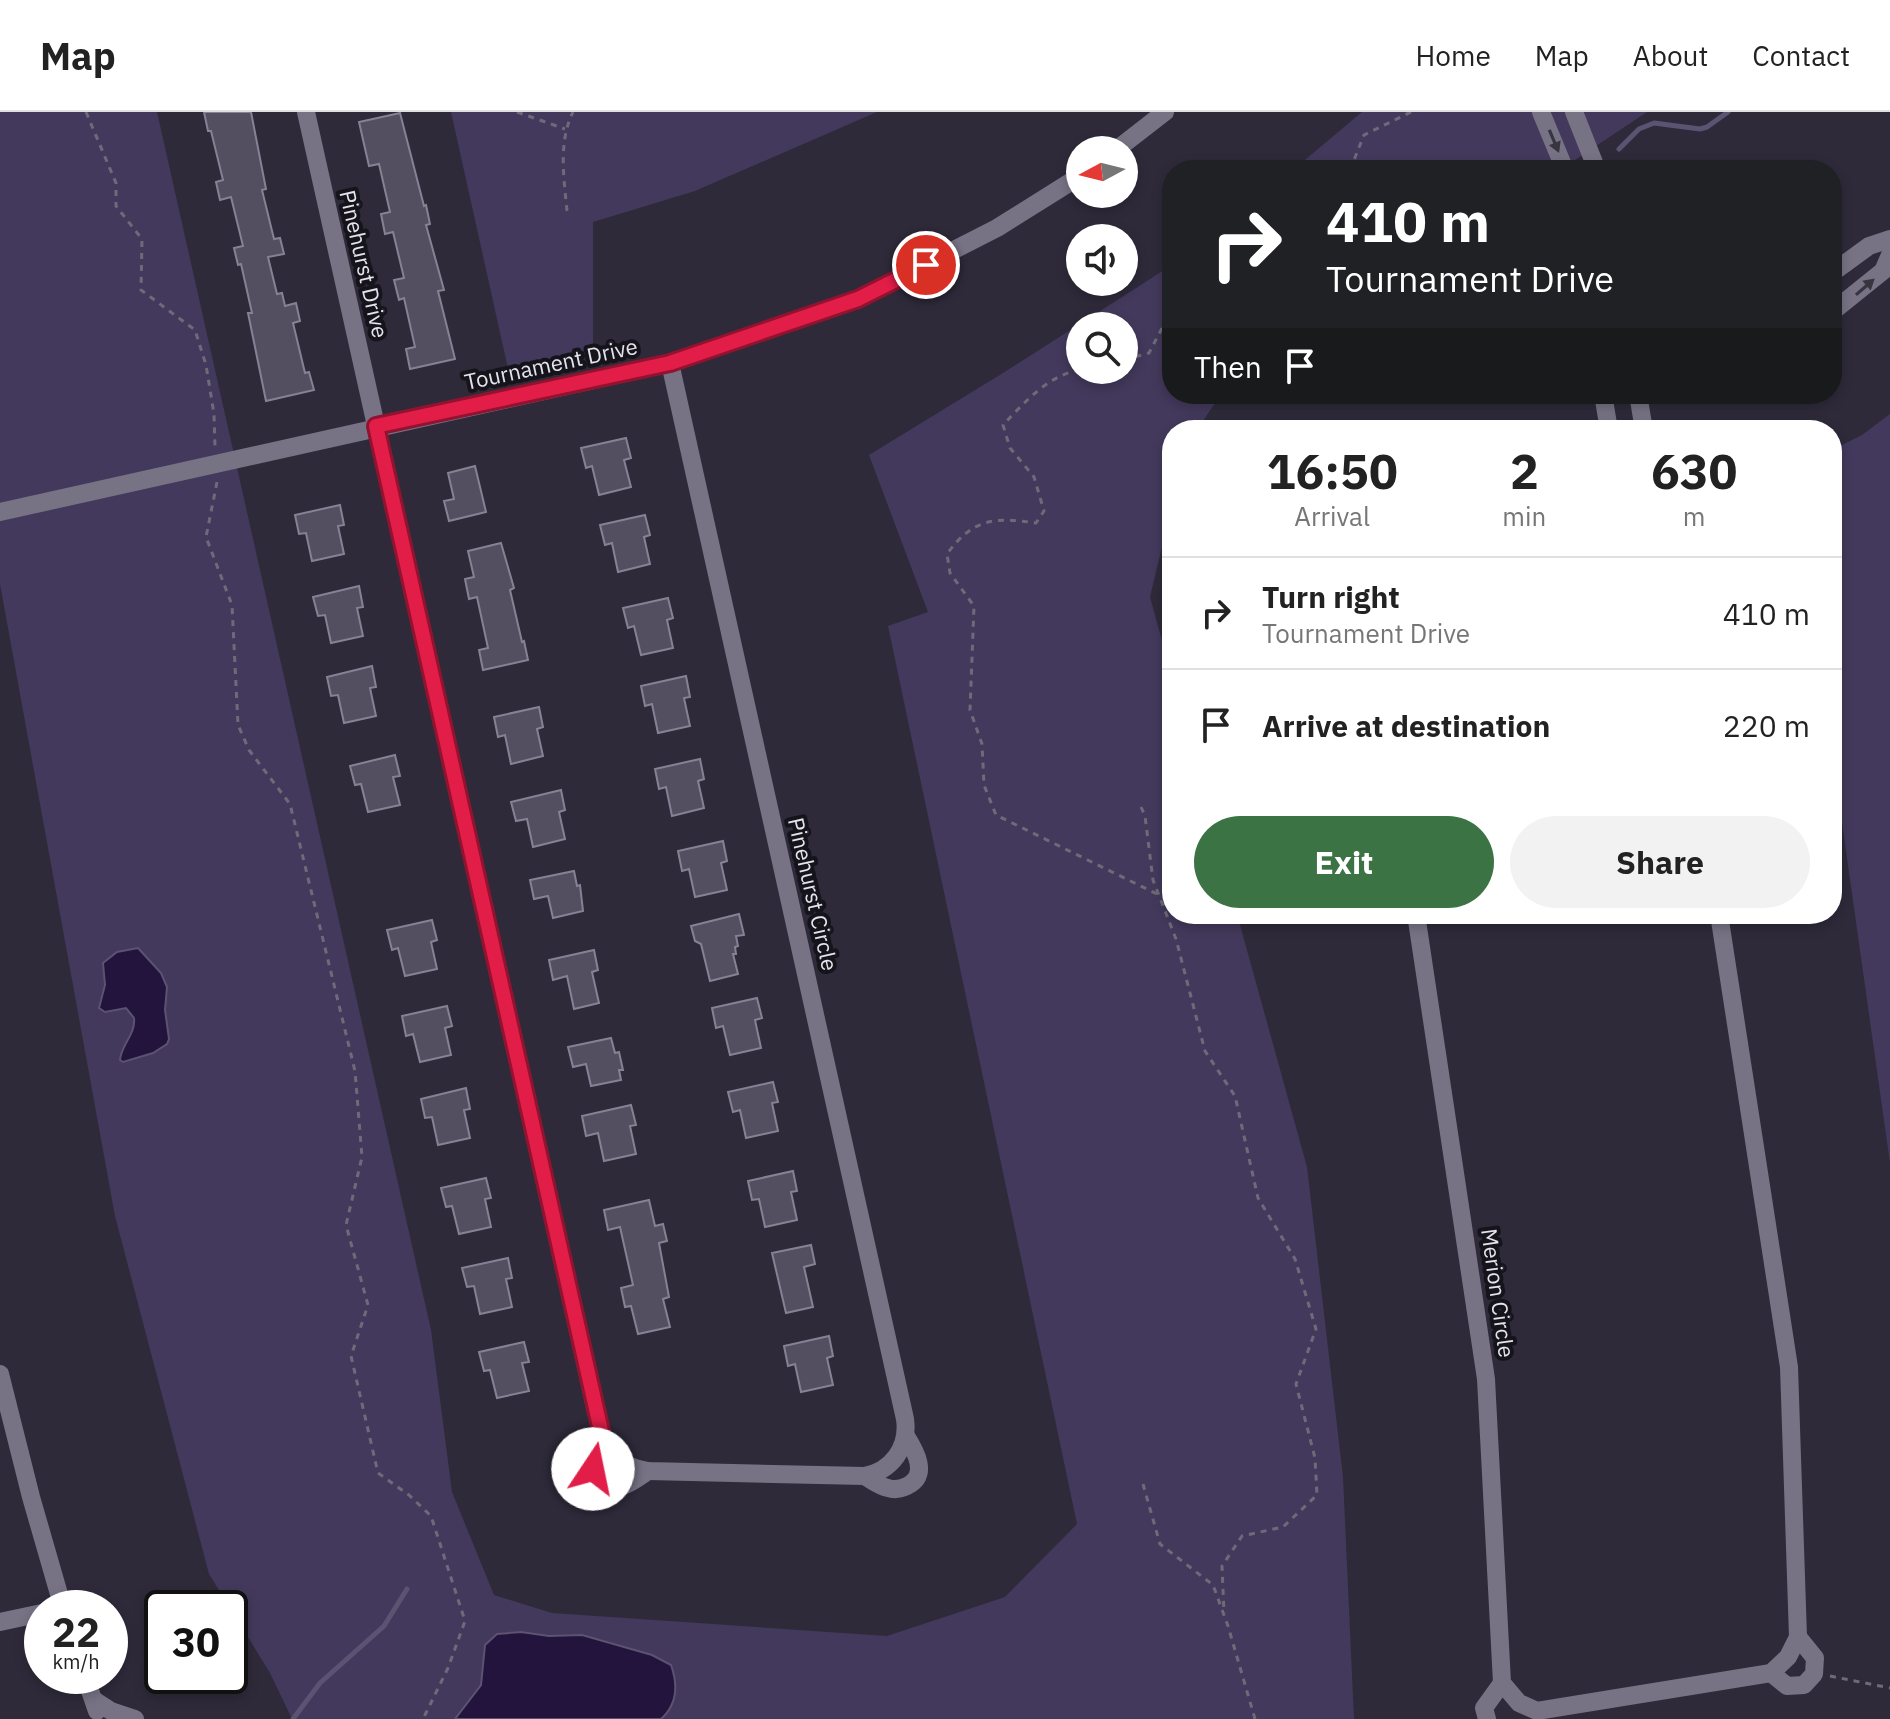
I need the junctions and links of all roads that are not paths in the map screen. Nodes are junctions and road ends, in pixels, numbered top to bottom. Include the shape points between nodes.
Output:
1 (306, 112) edge
2 (1165, 112) edge
3 (1541, 112) edge
4 (1574, 112) edge
5 (1134, 136) edge
6 (1561, 160) edge
7 (1593, 160) edge
8 (1066, 185) edge
9 (1890, 239) edge
10 (1890, 255) edge
11 (1842, 266) edge
12 (1842, 304) edge
13 (670, 363) junction
14 (376, 426) junction
15 (0, 512) edge
16 (1418, 924) edge
17 (1721, 924) edge
18 (0, 1374) edge
19 (601, 1431) junction
20 (906, 1436) junction
21 (648, 1471) junction
22 (864, 1476) junction
23 (58, 1590) edge
24 (24, 1617) edge
25 (0, 1622) edge
26 (1798, 1637) junction
27 (1771, 1673) junction
28 (1502, 1683) junction
29 (92, 1694) edge
30 (94, 1700) junction
31 (1534, 1715) edge
32 (99, 1719) edge
33 (135, 1719) edge
34 (1487, 1719) edge

1 - 14 street, Pinehurst Drive
2 - 5 street
3 -> 6 street
4 - 7 street
8 - 13 street, Tournament Drive via 997,228 858,299
9 - 11 street via 1869,246
12 -> 10 street via 1883,271
13 - 14 street, Tournament Drive
13 - 20 street, Pinehurst Circle
14 - 15 street, Tournament Drive
14 - 19 street, Pinehurst Circle
16 - 28 street, Merion Circle via 1486,1379
17 - 26 street via 1789,1367
18 - 23 street
19 - 21 street, Pinehurst Circle via 617,1460
19 - 21 street, Pinehurst Circle via 593,1460 601,1484 615,1489
20 - 22 street via 891,1463
20 - 22 street, Pinehurst Circle via 919,1462 916,1480 895,1489
21 - 22 street, Pinehurst Circle
24 - 25 street
26 - 27 street
26 - 27 street via 1815,1658 1814,1674 1804,1685 1787,1686
27 - 31 street
28 - 31 street
28 - 34 street, Merion Circle via 1484,1708
29 - 30 street
30 - 32 street
30 - 33 street

